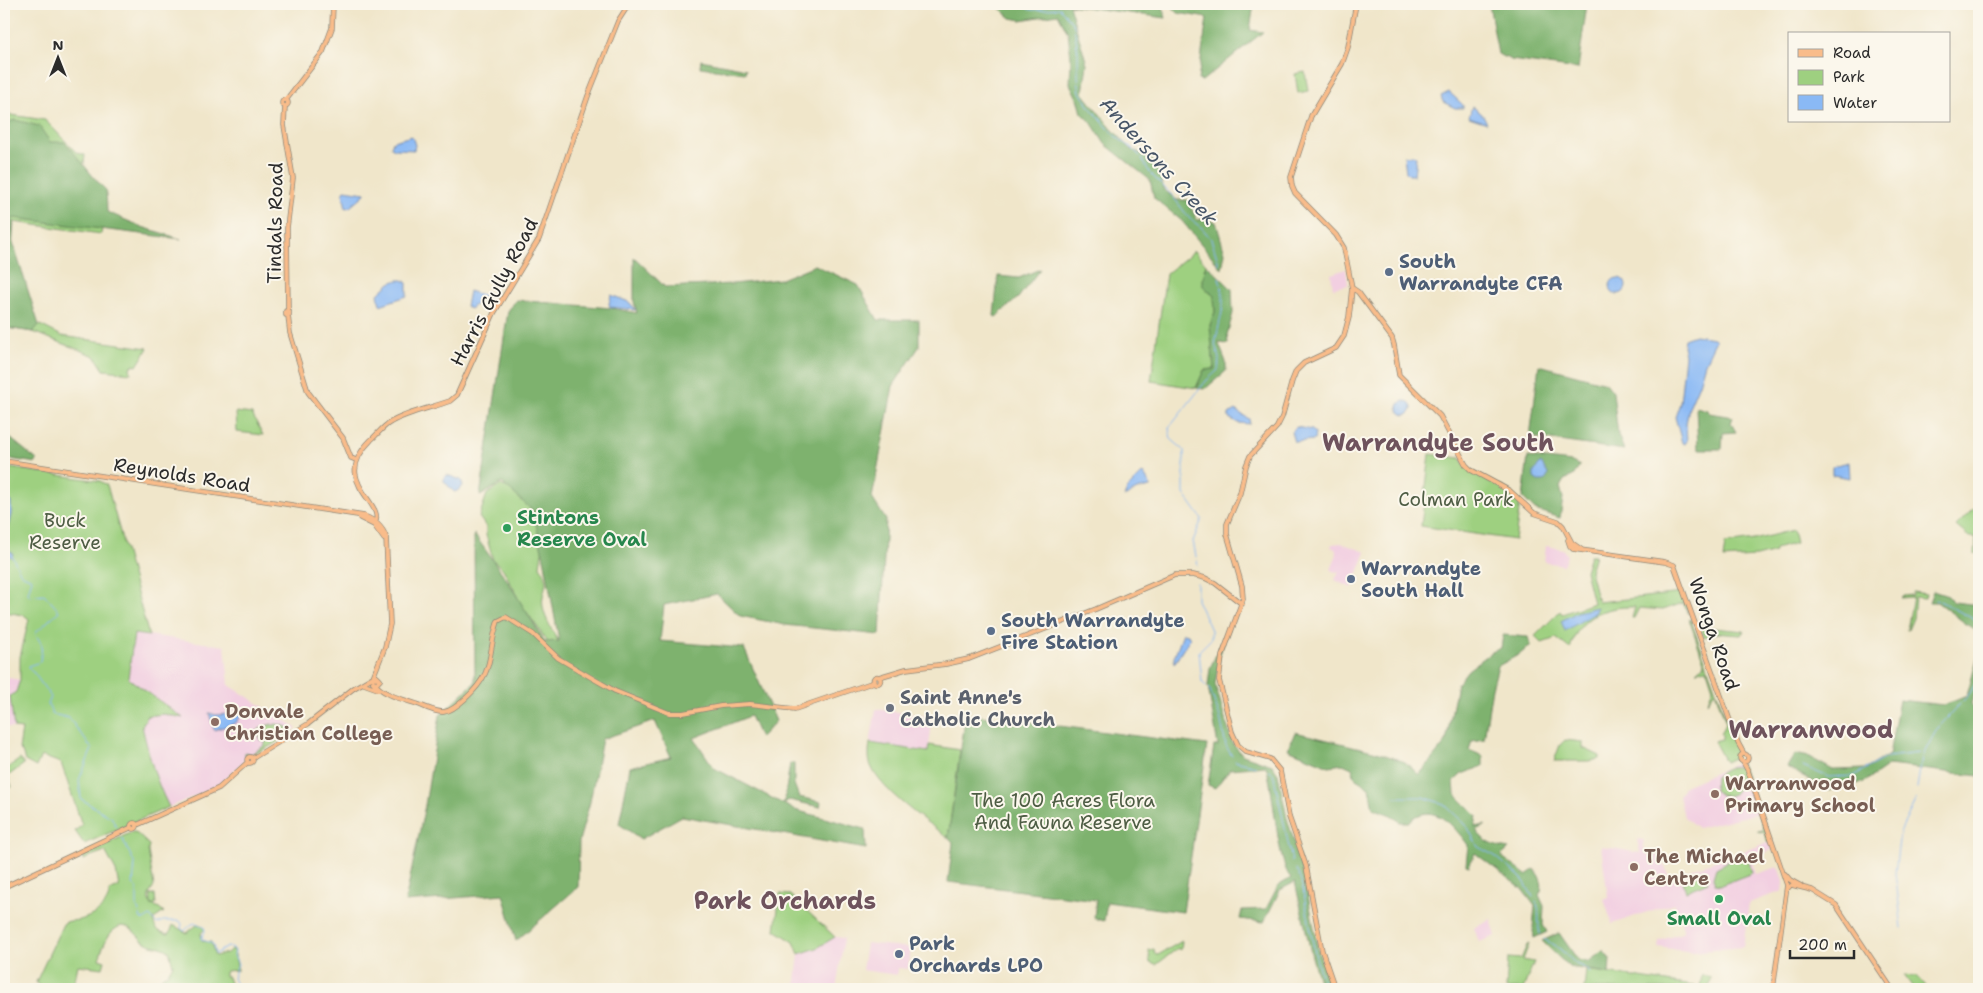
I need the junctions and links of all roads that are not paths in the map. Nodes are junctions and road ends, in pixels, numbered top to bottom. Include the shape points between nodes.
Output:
1 (333, 4) edge
2 (629, 4) edge
3 (1356, 4) edge
4 (1352, 289) junction
5 (1359, 295) junction
6 (1352, 297) junction
7 (357, 459) junction
8 (4, 461) edge
9 (356, 516) junction
10 (375, 521) junction
11 (1243, 596) junction
12 (1231, 597) junction
13 (1236, 603) junction
14 (1242, 605) junction
15 (1233, 627) junction
16 (378, 666) junction
17 (380, 679) junction
18 (373, 680) junction
19 (364, 684) junction
20 (358, 686) junction
21 (383, 691) junction
22 (389, 693) junction
23 (1742, 755) junction
24 (1745, 761) junction
25 (1789, 883) junction
26 (4, 887) edge
27 (1335, 989) edge
28 (1773, 989) edge
29 (1892, 989) edge

1 - 7 main road, Tindals Road via 332,28 323,52 282,102 293,178 287,228 288,313 290,333 308,392 345,440 350,455
2 - 7 main road, Harris Gully Road via 618,21 588,96 539,239 494,313 457,395 450,402 389,423 362,449
3 - 4 main road via 1342,64 1311,116 1291,176 1293,190 1298,197 1342,243
4 - 5 main road
4 - 6 main road
5 - 6 main road
5 - 23 main road, Wonga Road via 1392,338 1399,375 1440,416 1471,470 1504,487 1534,513 1558,521 1575,548 1667,562 1675,567
6 - 11 main road via 1344,336 1336,348 1304,363 1296,371 1282,417 1250,456 1246,466 1240,493 1227,524
7 - 10 main road via 358,483
8 - 9 main road, Reynolds Road
9 - 10 main road, Reynolds Road
9 - 10 main road, Reynolds Road
10 - 16 main road via 386,541 390,624
11 - 12 main road via 1239,600
11 - 14 main road
12 - 13 main road
12 - 14 main road
12 - 22 main road via 1205,578 1176,575 969,659 896,672 880,679 876,676 873,681 795,709 740,704 683,713 669,713 615,691 572,667 533,634 502,617 498,621 483,681 452,710 438,712
13 - 14 main road
13 - 15 main road via 1238,612
14 - 15 main road
15 - 27 main road via 1219,674 1232,732 1241,748 1270,759 1280,771 1289,818 1306,866 1322,951
16 - 17 main road
16 - 18 main road
17 - 18 main road via 377,676
17 - 22 main road via 382,687
18 - 19 main road
18 - 20 main road
18 - 21 main road
19 - 20 main road
19 - 21 main road
20 - 26 main road via 308,724 252,758 252,763 248,762 214,791
21 - 22 main road
23 - 24 main road via 1740,759
23 - 24 main road via 1748,756
24 - 25 main road
25 - 28 main road
25 - 29 main road via 1824,896 1839,910

